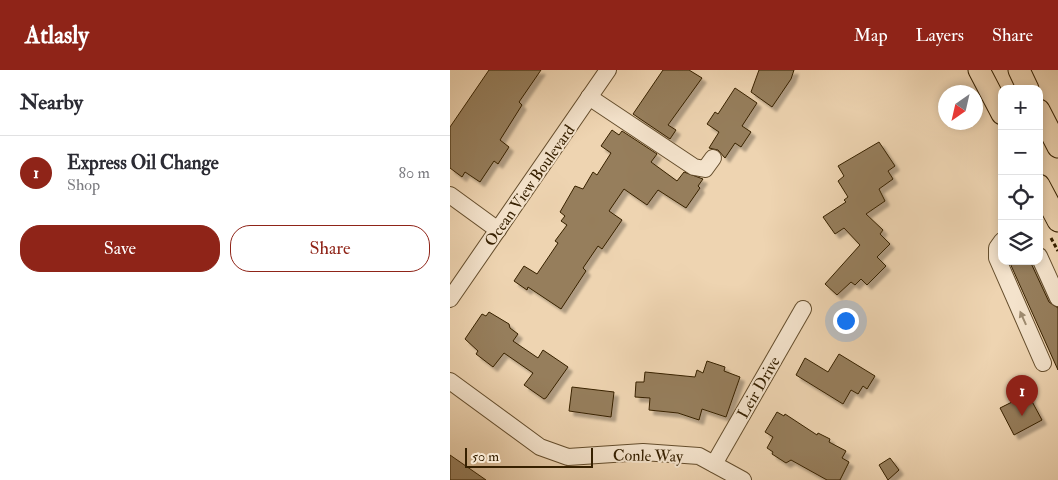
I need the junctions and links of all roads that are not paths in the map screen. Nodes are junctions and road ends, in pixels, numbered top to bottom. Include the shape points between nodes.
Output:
1 (608, 70) edge
2 (979, 70) edge
3 (1019, 70) edge
4 (1026, 85) edge
5 (590, 97) junction
6 (998, 106) edge
7 (1043, 118) edge
8 (1058, 147) edge
9 (713, 158) dead end
10 (1043, 193) edge
11 (450, 195) edge
12 (1058, 221) edge
13 (498, 230) junction
14 (998, 247) edge
15 (998, 262) edge
16 (999, 265) edge
17 (1043, 265) edge
18 (1058, 298) edge
19 (450, 299) edge
20 (803, 309) dead end
21 (1043, 363) dead end
22 (450, 381) edge
23 (714, 464) junction
24 (743, 480) edge

1 - 5 street, Ocean View Boulevard
2 - 6 main road
3 - 4 main road
5 - 9 street via 694,167 705,169
5 - 13 street, Ocean View Boulevard
7 - 8 main road
10 - 12 main road
11 - 13 street
13 - 19 street, Ocean View Boulevard
15 -> 14 street
21 -> 16 street
17 - 18 street
20 - 23 street, Leir Drive
22 - 23 street, Conle Way via 540,447 568,457 643,452 699,456
23 - 24 street, Conle Way

